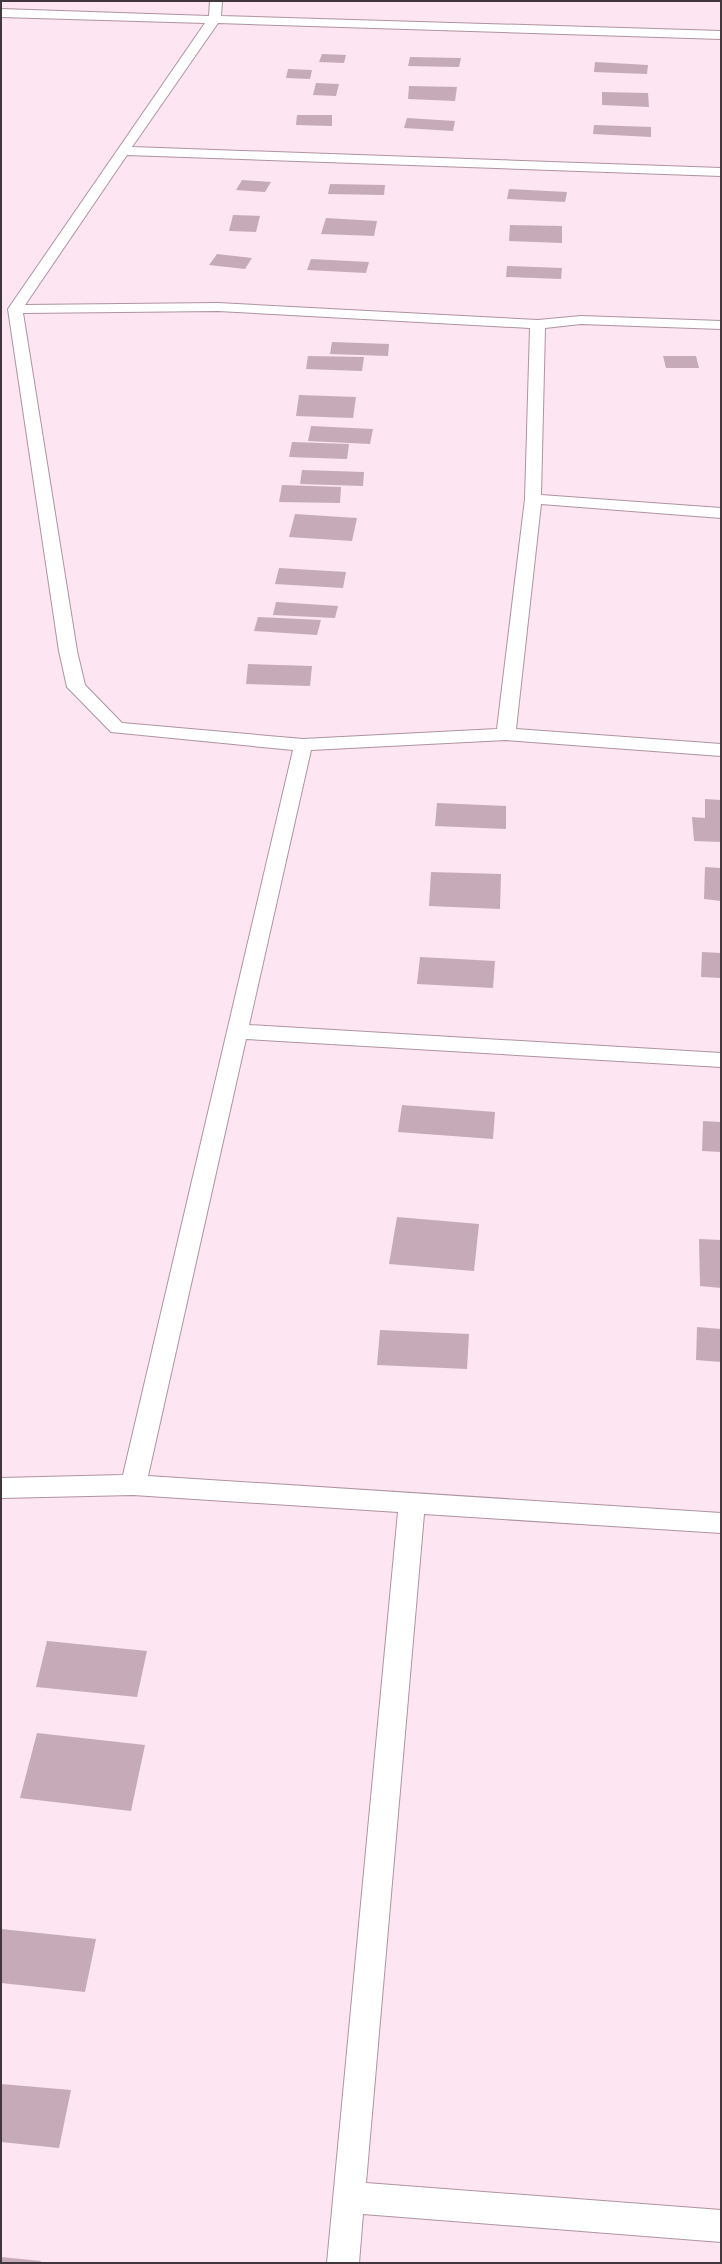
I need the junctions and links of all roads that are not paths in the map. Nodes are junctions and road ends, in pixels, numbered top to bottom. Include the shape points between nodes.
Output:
1 (216, 1) edge
2 (1, 13) edge
3 (215, 20) junction
4 (721, 35) edge
5 (122, 151) junction
6 (721, 172) edge
7 (15, 310) junction
8 (538, 324) junction
9 (721, 325) edge
10 (533, 498) junction
11 (721, 513) edge
12 (506, 734) junction
13 (303, 745) junction
14 (721, 750) edge
15 (237, 1031) junction
16 (721, 1060) edge
17 (133, 1485) junction
18 (1, 1488) edge
19 (412, 1503) junction
20 (721, 1523) edge
21 (349, 2197) junction
22 (721, 2226) edge
23 (343, 2263) edge

1 - 3 street
2 - 3 street
3 - 4 street
3 - 5 street
5 - 6 street
5 - 7 street
7 - 8 street via 218,307
7 - 13 street via 68,651 76,687 117,728
8 - 9 street via 581,320
8 - 10 street
10 - 11 street
10 - 12 street
12 - 13 street
12 - 14 street
13 - 15 street
15 - 16 street
15 - 17 street
17 - 18 street
17 - 19 street
19 - 20 street
19 - 21 street
21 - 22 street
21 - 23 street

